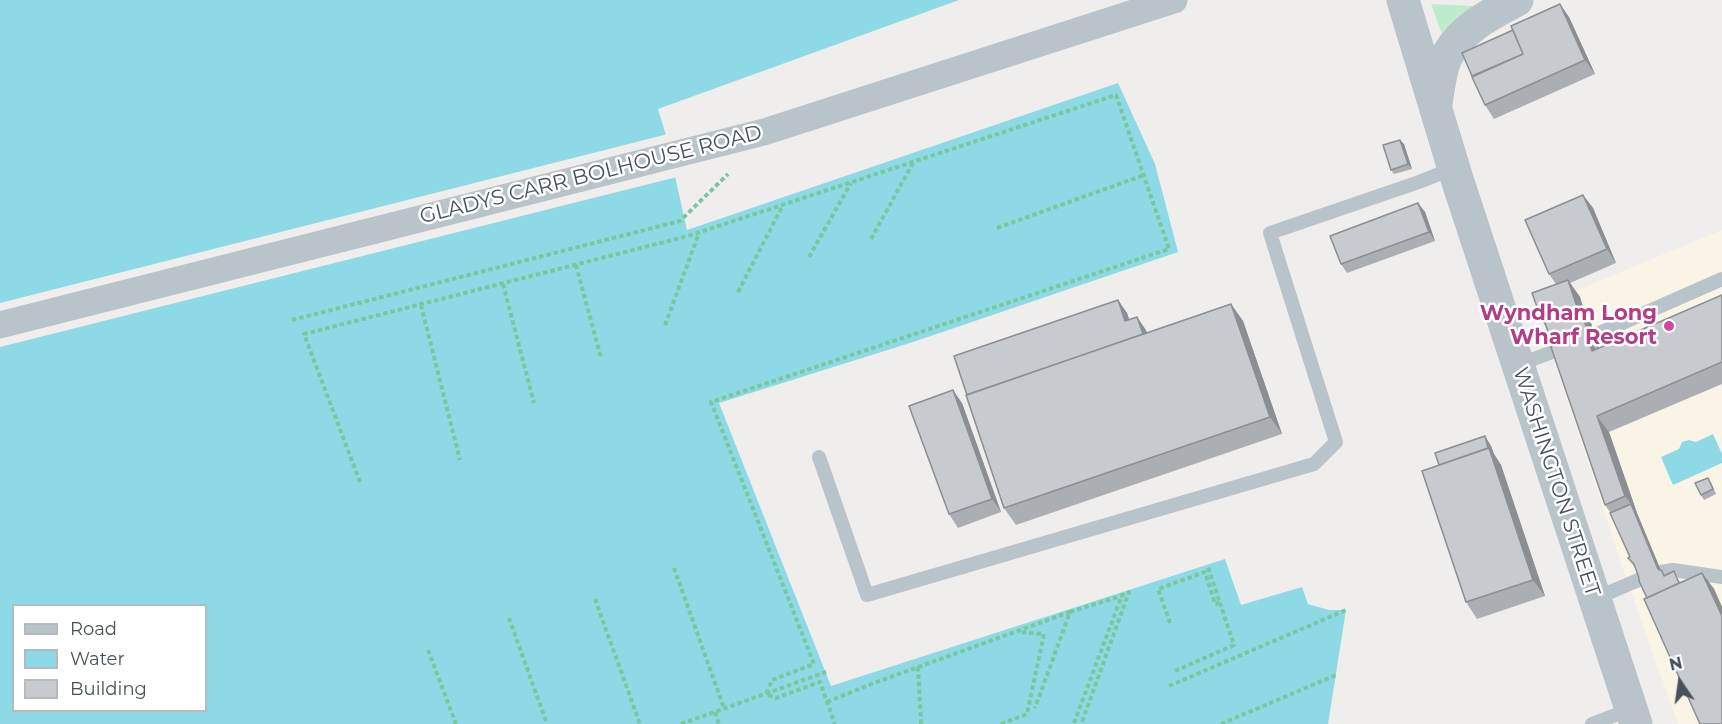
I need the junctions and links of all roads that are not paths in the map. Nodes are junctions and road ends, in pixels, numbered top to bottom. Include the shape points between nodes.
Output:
1 (1174, 0) edge
2 (1403, 0) edge
3 (1517, 0) edge
4 (1435, 108) junction
5 (1454, 168) junction
6 (1722, 279) edge
7 (0, 325) edge
8 (1595, 335) dead end
9 (1560, 349) edge
10 (1518, 365) junction
11 (819, 457) dead end
12 (1661, 572) edge
13 (1722, 577) edge
14 (1643, 578) edge
15 (1594, 599) junction
16 (1633, 716) edge
17 (1592, 724) edge

1 - 7 street, GLADYS CARR BOLHOUSE ROAD via 764,132
2 - 4 street, WASHINGTON STREET
3 - 4 street via 1467,30 1447,55
4 - 5 street, WASHINGTON STREET
5 - 10 street, WASHINGTON STREET
5 - 11 lane via 1270,233 1336,442 1314,464 867,596
6 - 8 lane
9 - 10 lane
10 - 15 street, WASHINGTON STREET
12 - 13 lane
14 - 15 lane
15 - 16 street, WASHINGTON STREET
16 - 17 lane

